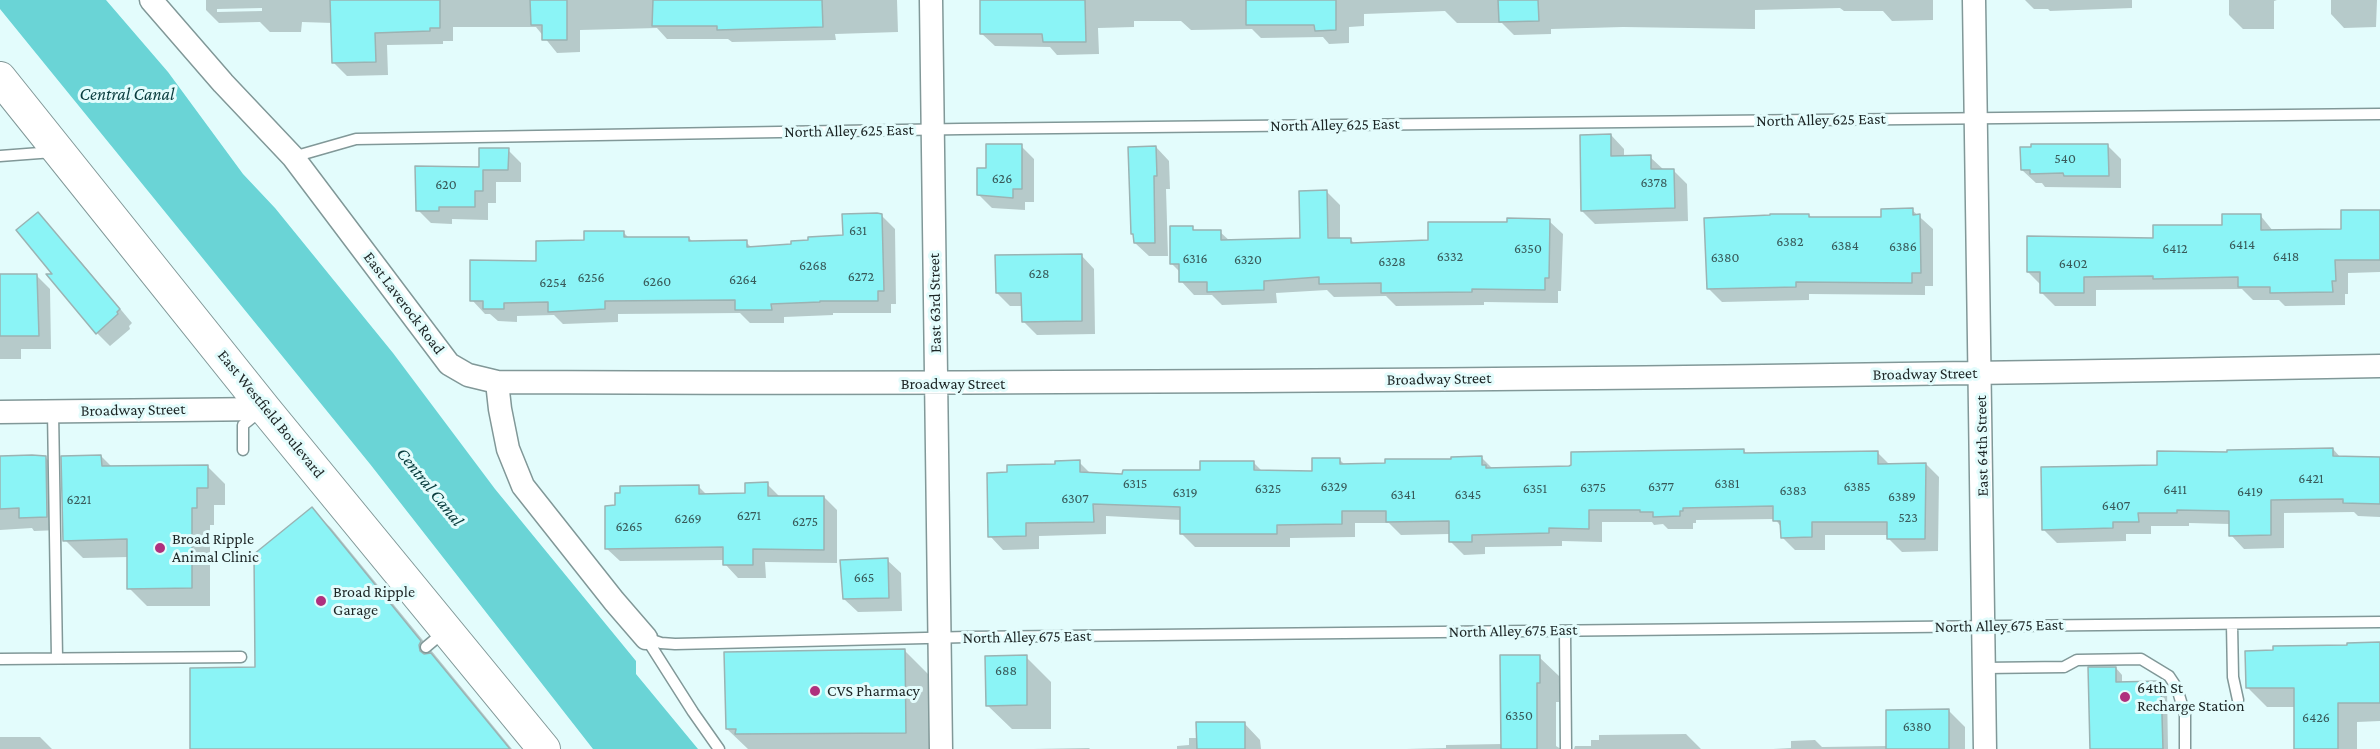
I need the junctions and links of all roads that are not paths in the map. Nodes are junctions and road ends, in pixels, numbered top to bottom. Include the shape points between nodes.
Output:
1 (151, 0) edge
2 (931, 0) edge
3 (1974, 0) edge
4 (0, 78) edge
5 (2380, 114) edge
6 (1976, 118) junction
7 (933, 130) junction
8 (59, 152) junction
9 (0, 156) edge
10 (293, 157) junction
11 (2380, 366) edge
12 (1980, 374) junction
13 (497, 382) junction
14 (937, 384) junction
15 (53, 411) junction
16 (0, 412) edge
17 (245, 414) junction
18 (243, 450) dead end
19 (2380, 622) edge
20 (2232, 624) junction
21 (1984, 626) junction
22 (1565, 631) junction
23 (646, 638) junction
24 (940, 638) junction
25 (241, 657) dead end
26 (57, 658) junction
27 (0, 659) edge
28 (1984, 668) junction
29 (2238, 700) dead end
30 (544, 749) edge
31 (719, 749) edge
32 (941, 749) edge
33 (1566, 749) edge
34 (1985, 749) edge
35 (2185, 749) edge

1 - 10 street, East Laverock Road
2 - 7 street, East 63rd Street
3 - 6 street, East 64th Street
4 - 8 main road, East Westfield Boulevard
5 - 6 lane, North Alley 625 East
6 - 7 lane, North Alley 625 East
6 - 12 street, East 64th Street
7 - 10 lane, North Alley 625 East via 356,139
7 - 14 street, East 63rd Street
8 - 9 lane
8 - 17 main road, East Westfield Boulevard
10 - 13 street, East Laverock Road via 449,364 468,375
11 - 12 street, Broadway Street
12 - 14 street, Broadway Street
12 - 21 street, East 64th Street
13 - 14 street, Broadway Street
13 - 23 street via 508,449 523,486
14 - 24 street, East 63rd Street
15 - 16 street, Broadway Street
15 - 17 street, Broadway Street
15 - 26 lane
17 - 18 lane
17 - 30 main road, East Westfield Boulevard via 437,638
19 - 20 lane, North Alley 675 East
20 - 21 lane, North Alley 675 East
20 - 29 lane via 2233,677
21 - 22 lane, North Alley 675 East
21 - 28 street, East 64th Street
22 - 24 lane, North Alley 675 East
22 - 33 lane
23 - 24 lane, North Alley 675 East via 675,644
23 - 31 lane
24 - 32 street, East 63rd Street
25 - 26 lane
26 - 27 lane
28 - 34 street, East 64th Street
28 - 35 lane via 2064,668 2077,660 2141,659 2169,676 2182,700

